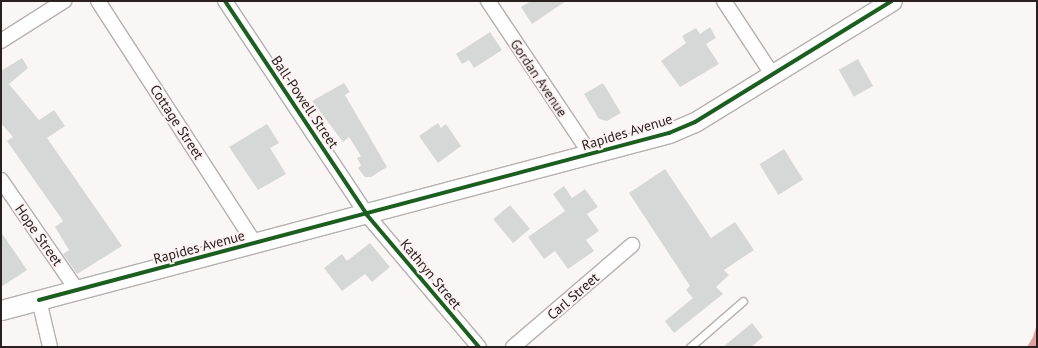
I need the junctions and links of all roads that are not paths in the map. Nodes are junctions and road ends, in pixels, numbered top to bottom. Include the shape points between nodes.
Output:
1 (64, 1) edge
2 (98, 1) edge
3 (225, 1) edge
4 (488, 1) edge
5 (724, 1) edge
6 (892, 1) edge
7 (1, 41) edge
8 (772, 74) junction
9 (591, 155) junction
10 (1, 180) edge
11 (367, 215) junction
12 (255, 244) junction
13 (632, 245) dead end
14 (77, 290) junction
15 (39, 300) junction
16 (743, 301) dead end
17 (1, 310) edge
18 (50, 347) edge
19 (479, 347) edge
20 (513, 347) edge
21 (690, 347) edge

1 - 7 street
2 - 12 street, Cottage Street
3 - 11 street, Ball-Powell Street
4 - 9 street, Gordan Avenue
5 - 8 street
6 - 8 main road, Rapides Avenue
8 - 9 main road, Rapides Avenue via 695,122
9 - 11 main road, Rapides Avenue
10 - 14 street, Hope Street
11 - 12 main road, Rapides Avenue
11 - 19 street, Kathryn Street
12 - 14 main road, Rapides Avenue
13 - 20 street, Carl Street
14 - 15 main road, Rapides Avenue
15 - 17 main road, Rapides Avenue
15 - 18 street
16 - 21 lane

